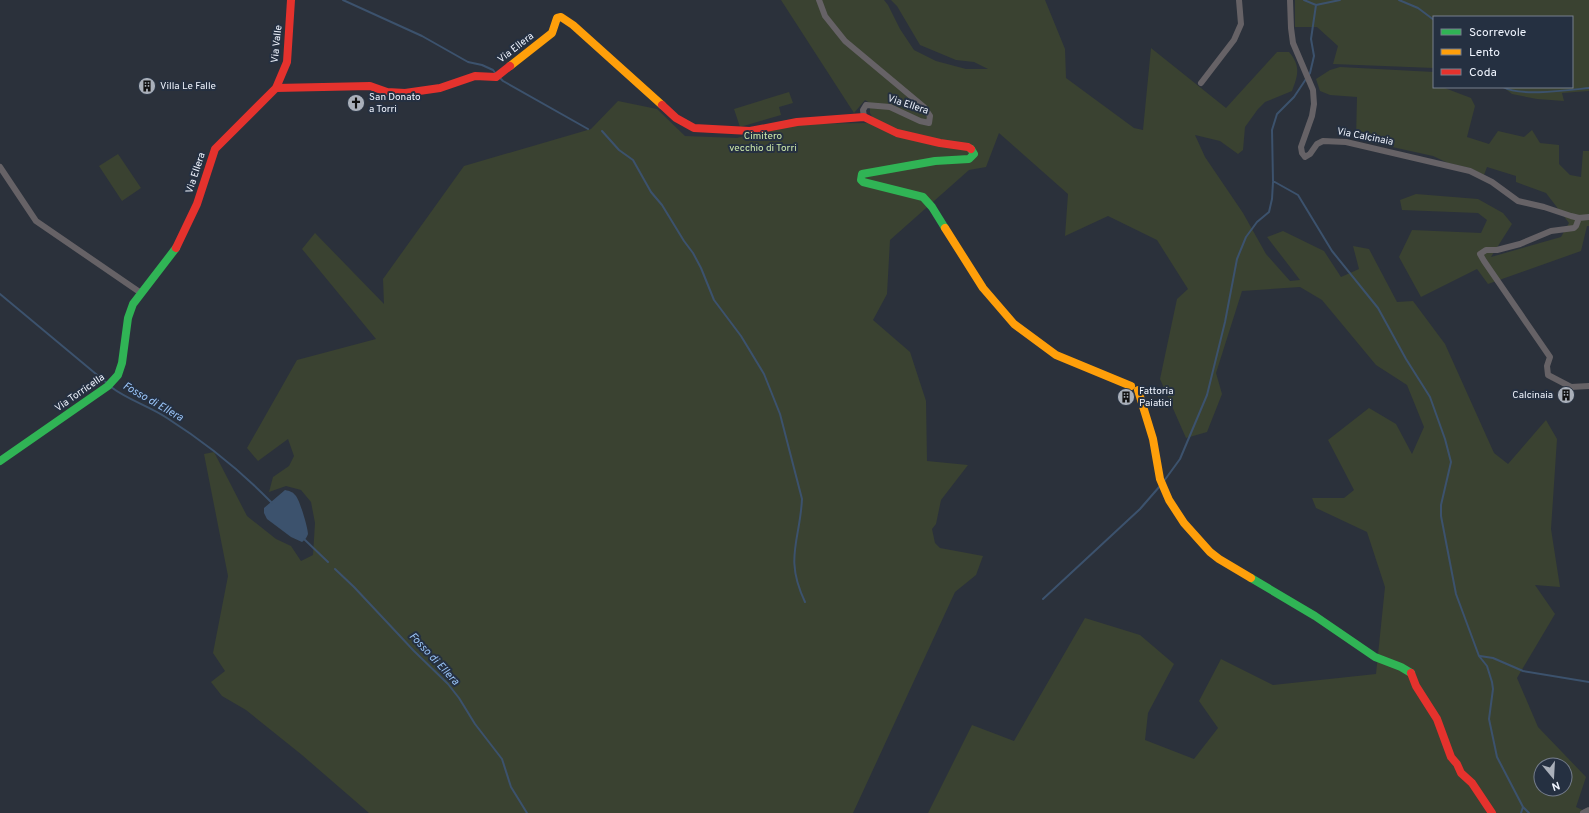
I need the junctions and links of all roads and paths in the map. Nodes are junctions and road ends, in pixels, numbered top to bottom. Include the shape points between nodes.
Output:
1 (291, 0) edge
2 (819, 0) edge
3 (1239, 0) edge
4 (1290, 0) edge
5 (1201, 83) dead end
6 (276, 88) junction
7 (864, 117) junction
8 (0, 167) edge
9 (1589, 217) edge
10 (1579, 218) junction
11 (141, 293) junction
12 (1130, 386) dead end
13 (1589, 386) edge
14 (1138, 390) dead end
15 (0, 461) edge
16 (1589, 810) edge
17 (1492, 813) edge
18 (1583, 813) edge

1 - 6 street, Via Valle via 287,62
2 - 7 street, Via Ellera via 825,16 845,41 924,107 930,116 929,123 890,107 866,105 863,110
3 - 5 street via 1241,24 1234,40
4 - 10 street, Via Calcinaia via 1293,43 1313,90 1312,116 1301,147 1305,157 1323,141 1354,143 1470,171 1518,200
6 - 7 street, Via Ellera via 370,86 380,92 394,94 440,88 476,76 499,74 552,33 557,18 561,17 676,118 694,128 750,131 796,122
6 - 11 street, Via Ellera via 215,149 197,204 178,246
7 - 12 street via 897,133 966,146 973,150 973,155 969,159 935,161 867,172 862,174 861,180 923,197 984,288 1014,324 1056,355
8 - 11 street via 36,221
9 - 10 street, Via Calcinaia
10 - 13 street via 1574,228 1551,231 1520,244 1486,250 1480,254 1550,357 1548,375 1571,387
11 - 15 street, Via Torricella via 133,304 128,318 122,362 118,374 110,385
14 - 17 street via 1156,448 1160,479 1188,529 1212,554 1315,616 1375,657 1410,672 1437,719 1451,757
16 - 18 street

